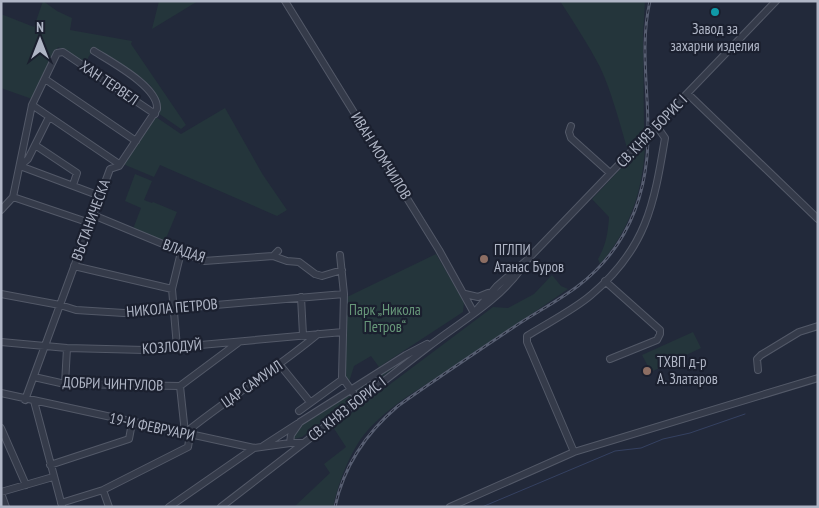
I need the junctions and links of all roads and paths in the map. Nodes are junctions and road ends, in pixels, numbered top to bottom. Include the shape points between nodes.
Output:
1 (285, 1) edge
2 (776, 1) edge
3 (94, 51) dead end
4 (44, 79) junction
5 (688, 94) junction
6 (32, 105) junction
7 (155, 114) junction
8 (49, 117) junction
9 (656, 125) junction
10 (571, 126) dead end
11 (136, 141) junction
12 (35, 145) junction
13 (119, 164) junction
14 (20, 166) junction
15 (610, 173) junction
16 (72, 185) junction
17 (100, 196) junction
18 (14, 197) junction
19 (1, 210) edge
20 (93, 215) junction
21 (818, 219) edge
22 (90, 223) junction
23 (181, 252) junction
24 (340, 255) dead end
25 (527, 260) junction
26 (74, 266) junction
27 (342, 270) junction
28 (605, 281) junction
29 (497, 286) junction
30 (172, 289) junction
31 (1, 294) edge
32 (344, 294) junction
33 (465, 294) junction
34 (301, 297) junction
35 (60, 305) junction
36 (173, 308) junction
37 (474, 313) junction
38 (818, 326) edge
39 (343, 332) junction
40 (319, 334) junction
41 (303, 335) junction
42 (440, 338) junction
43 (1, 342) edge
44 (239, 342) junction
45 (45, 346) junction
46 (177, 347) junction
47 (67, 348) junction
48 (610, 359) dead end
49 (280, 365) junction
50 (758, 370) dead end
51 (34, 377) junction
52 (818, 378) edge
53 (343, 379) junction
54 (66, 384) junction
55 (180, 386) junction
56 (351, 389) junction
57 (1, 393) edge
58 (25, 400) junction
59 (34, 401) junction
60 (359, 401) junction
61 (310, 402) junction
62 (298, 411) dead end
63 (300, 422) junction
64 (132, 423) junction
65 (1, 428) edge
66 (188, 434) junction
67 (290, 443) junction
68 (303, 443) junction
69 (262, 447) junction
70 (254, 448) junction
71 (574, 452) junction
72 (50, 465) junction
73 (53, 476) junction
74 (26, 485) junction
75 (104, 490) junction
76 (1, 493) edge
77 (62, 505) edge
78 (6, 507) edge
79 (110, 507) edge
80 (169, 507) edge
81 (221, 507) edge
82 (450, 507) edge

1 - 33 street, ИВАН МОМЧИЛОВ
2 - 5 street, СВ. КНЯЗ БОРИС I
3 - 7 street via 147,87 157,104
4 - 6 street
4 - 7 street, ХАН ТЕРВЕЛ via 56,53 63,52
4 - 11 street
5 - 9 street, СВ. КНЯЗ БОРИС I
5 - 21 street
6 - 8 street
6 - 14 street
7 - 11 street, ВЪСТАНИЧЕСКА
8 - 12 street
8 - 13 street
9 - 15 street, СВ. КНЯЗ БОРИС I
9 - 28 street via 665,138 646,224 629,255
10 - 15 street via 571,138
11 - 13 street, ВЪСТАНИЧЕСКА
12 - 14 street
12 - 16 street via 77,173
13 - 17 street, ВЪСТАНИЧЕСКА via 110,169
14 - 16 street
14 - 18 street
15 - 25 street, СВ. КНЯЗ БОРИС I
16 - 17 street
17 - 20 street, ВЪСТАНИЧЕСКА
18 - 19 street
18 - 22 street
20 - 22 street, ВЪСТАНИЧЕСКА
20 - 23 street, ВЛАДАЯ
22 - 26 street, ВЪСТАНИЧЕСКА
23 - 27 street, ВЛАДАЯ via 204,261 276,253 287,261 300,262 322,276
23 - 30 street
24 - 27 street
25 - 29 street, СВ. КНЯЗ БОРИС I
25 - 37 street, СВ. КНЯЗ БОРИС I via 514,279
26 - 30 street
26 - 35 street, ВЪСТАНИЧЕСКА
27 - 32 street
28 - 48 street via 660,330 657,340
28 - 71 street via 590,296 527,336
29 - 33 street via 482,296
29 - 37 street, СВ. КНЯЗ БОРИС I
30 - 36 street
31 - 35 street, НИКОЛА ПЕТРОВ
32 - 34 street, НИКОЛА ПЕТРОВ
32 - 39 street
33 - 37 street, ИВАН МОМЧИЛОВ
34 - 36 street, НИКОЛА ПЕТРОВ
34 - 41 street
35 - 36 street, НИКОЛА ПЕТРОВ via 76,310 124,313
35 - 45 street, ВЪСТАНИЧЕСКА
36 - 46 street
37 - 42 street, СВ. КНЯЗ БОРИС I
38 - 50 street via 799,332 761,355 757,359
39 - 40 street, КОЗЛОДУЙ
39 - 53 street
40 - 41 street, КОЗЛОДУЙ
40 - 49 street, ЦАР САМУИЛ
41 - 44 street, КОЗЛОДУЙ
42 - 56 street
42 - 60 street, СВ. КНЯЗ БОРИС I
43 - 45 street, КОЗЛОДУЙ
44 - 46 street, КОЗЛОДУЙ
44 - 55 street, ДОБРИ ЧИНТУЛОВ
45 - 47 street, КОЗЛОДУЙ
45 - 51 street, ВЪСТАНИЧЕСКА
46 - 47 street, КОЗЛОДУЙ via 145,350
47 - 54 street
49 - 61 street
49 - 66 street, ЦАР САМУИЛ via 211,412
51 - 54 street, ДОБРИ ЧИНТУЛОВ
51 - 58 street, ВЪСТАНИЧЕСКА
52 - 71 street
53 - 56 street
53 - 61 street
54 - 55 street, ДОБРИ ЧИНТУЛОВ
55 - 66 street
56 - 60 street
56 - 63 street
57 - 58 street, 19-И ФЕВРУАРИ
58 - 59 street, 19-И ФЕВРУАРИ
59 - 64 street, 19-И ФЕВРУАРИ
59 - 72 street
60 - 68 street, СВ. КНЯЗ БОРИС I
61 - 62 street
63 - 67 street via 291,435
63 - 69 street
64 - 66 street, 19-И ФЕВРУАРИ
64 - 72 street via 129,439
65 - 74 street
66 - 70 street, 19-И ФЕВРУАРИ
66 - 75 street, ЦАР САМУИЛ via 188,447
67 - 68 street, 19-И ФЕВРУАРИ
67 - 69 street, 19-И ФЕВРУАРИ
68 - 81 street, СВ. КНЯЗ БОРИС I
69 - 70 street, 19-И ФЕВРУАРИ
70 - 80 street
71 - 82 street
72 - 73 street
73 - 74 street
73 - 77 street
74 - 76 street
75 - 77 street, ЦАР САМУИЛ
75 - 79 street
76 - 78 street

